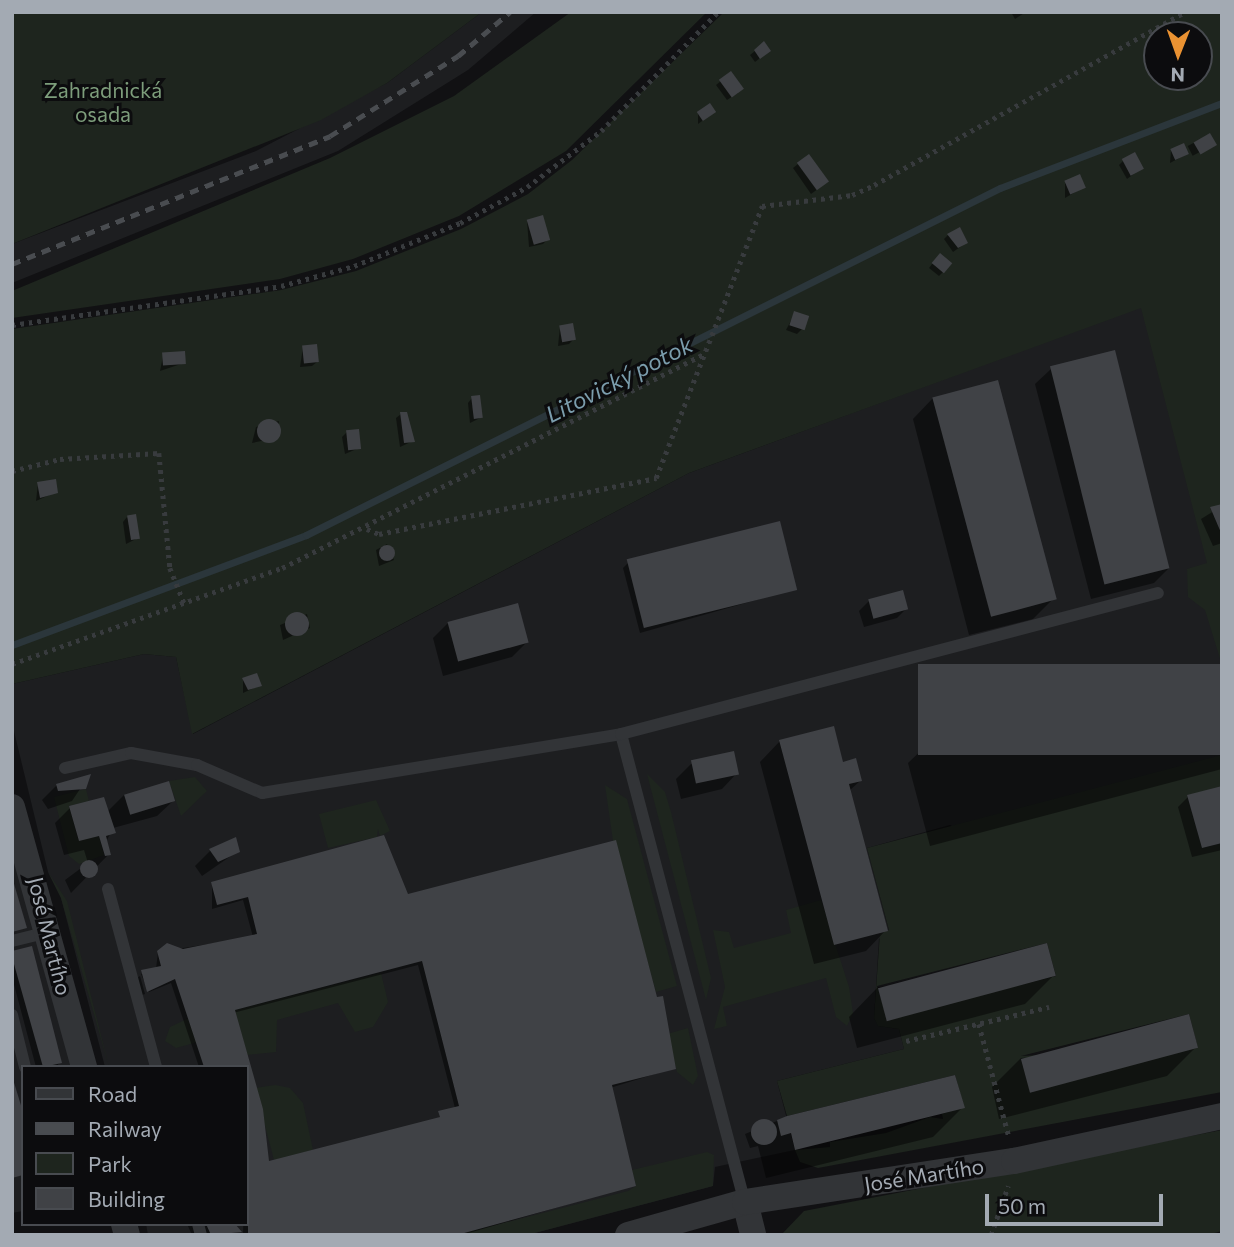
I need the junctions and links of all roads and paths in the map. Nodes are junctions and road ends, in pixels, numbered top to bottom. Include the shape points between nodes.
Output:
1 (718, 12) edge
2 (1185, 12) edge
3 (12, 325) edge
4 (703, 354) junction
5 (12, 471) edge
6 (367, 529) junction
7 (1158, 593) dead end
8 (184, 603) junction
9 (12, 664) edge
10 (621, 734) junction
11 (65, 768) dead end
12 (12, 807) edge
13 (108, 889) dead end
14 (49, 932) junction
15 (12, 941) edge
16 (1049, 1007) dead end
17 (12, 1016) edge
18 (979, 1024) junction
19 (906, 1041) dead end
20 (24, 1065) edge
21 (83, 1065) edge
22 (155, 1065) edge
23 (1222, 1116) edge
24 (1010, 1141) dead end
25 (1011, 1178) dead end
26 (745, 1202) junction
27 (628, 1235) edge
28 (753, 1235) edge
29 (991, 1235) edge

1 - 3 path via 601,131 527,187 460,223 354,267 281,286
2 - 4 path via 874,185 852,195 762,206
4 - 6 path
4 - 6 path via 656,478 379,534
5 - 8 path via 60,459 159,453 170,568
6 - 8 path
7 - 10 lane
8 - 9 path
10 - 11 lane via 262,793 197,765 131,753
10 - 26 lane
12 - 14 street, José Martího
13 - 22 lane
14 - 15 lane
14 - 21 street, José Martího
16 - 18 path
17 - 20 lane
18 - 19 path
18 - 24 path
23 - 26 street, José Martího via 1014,1161
25 - 29 path
26 - 27 street, José Martího
26 - 28 street

